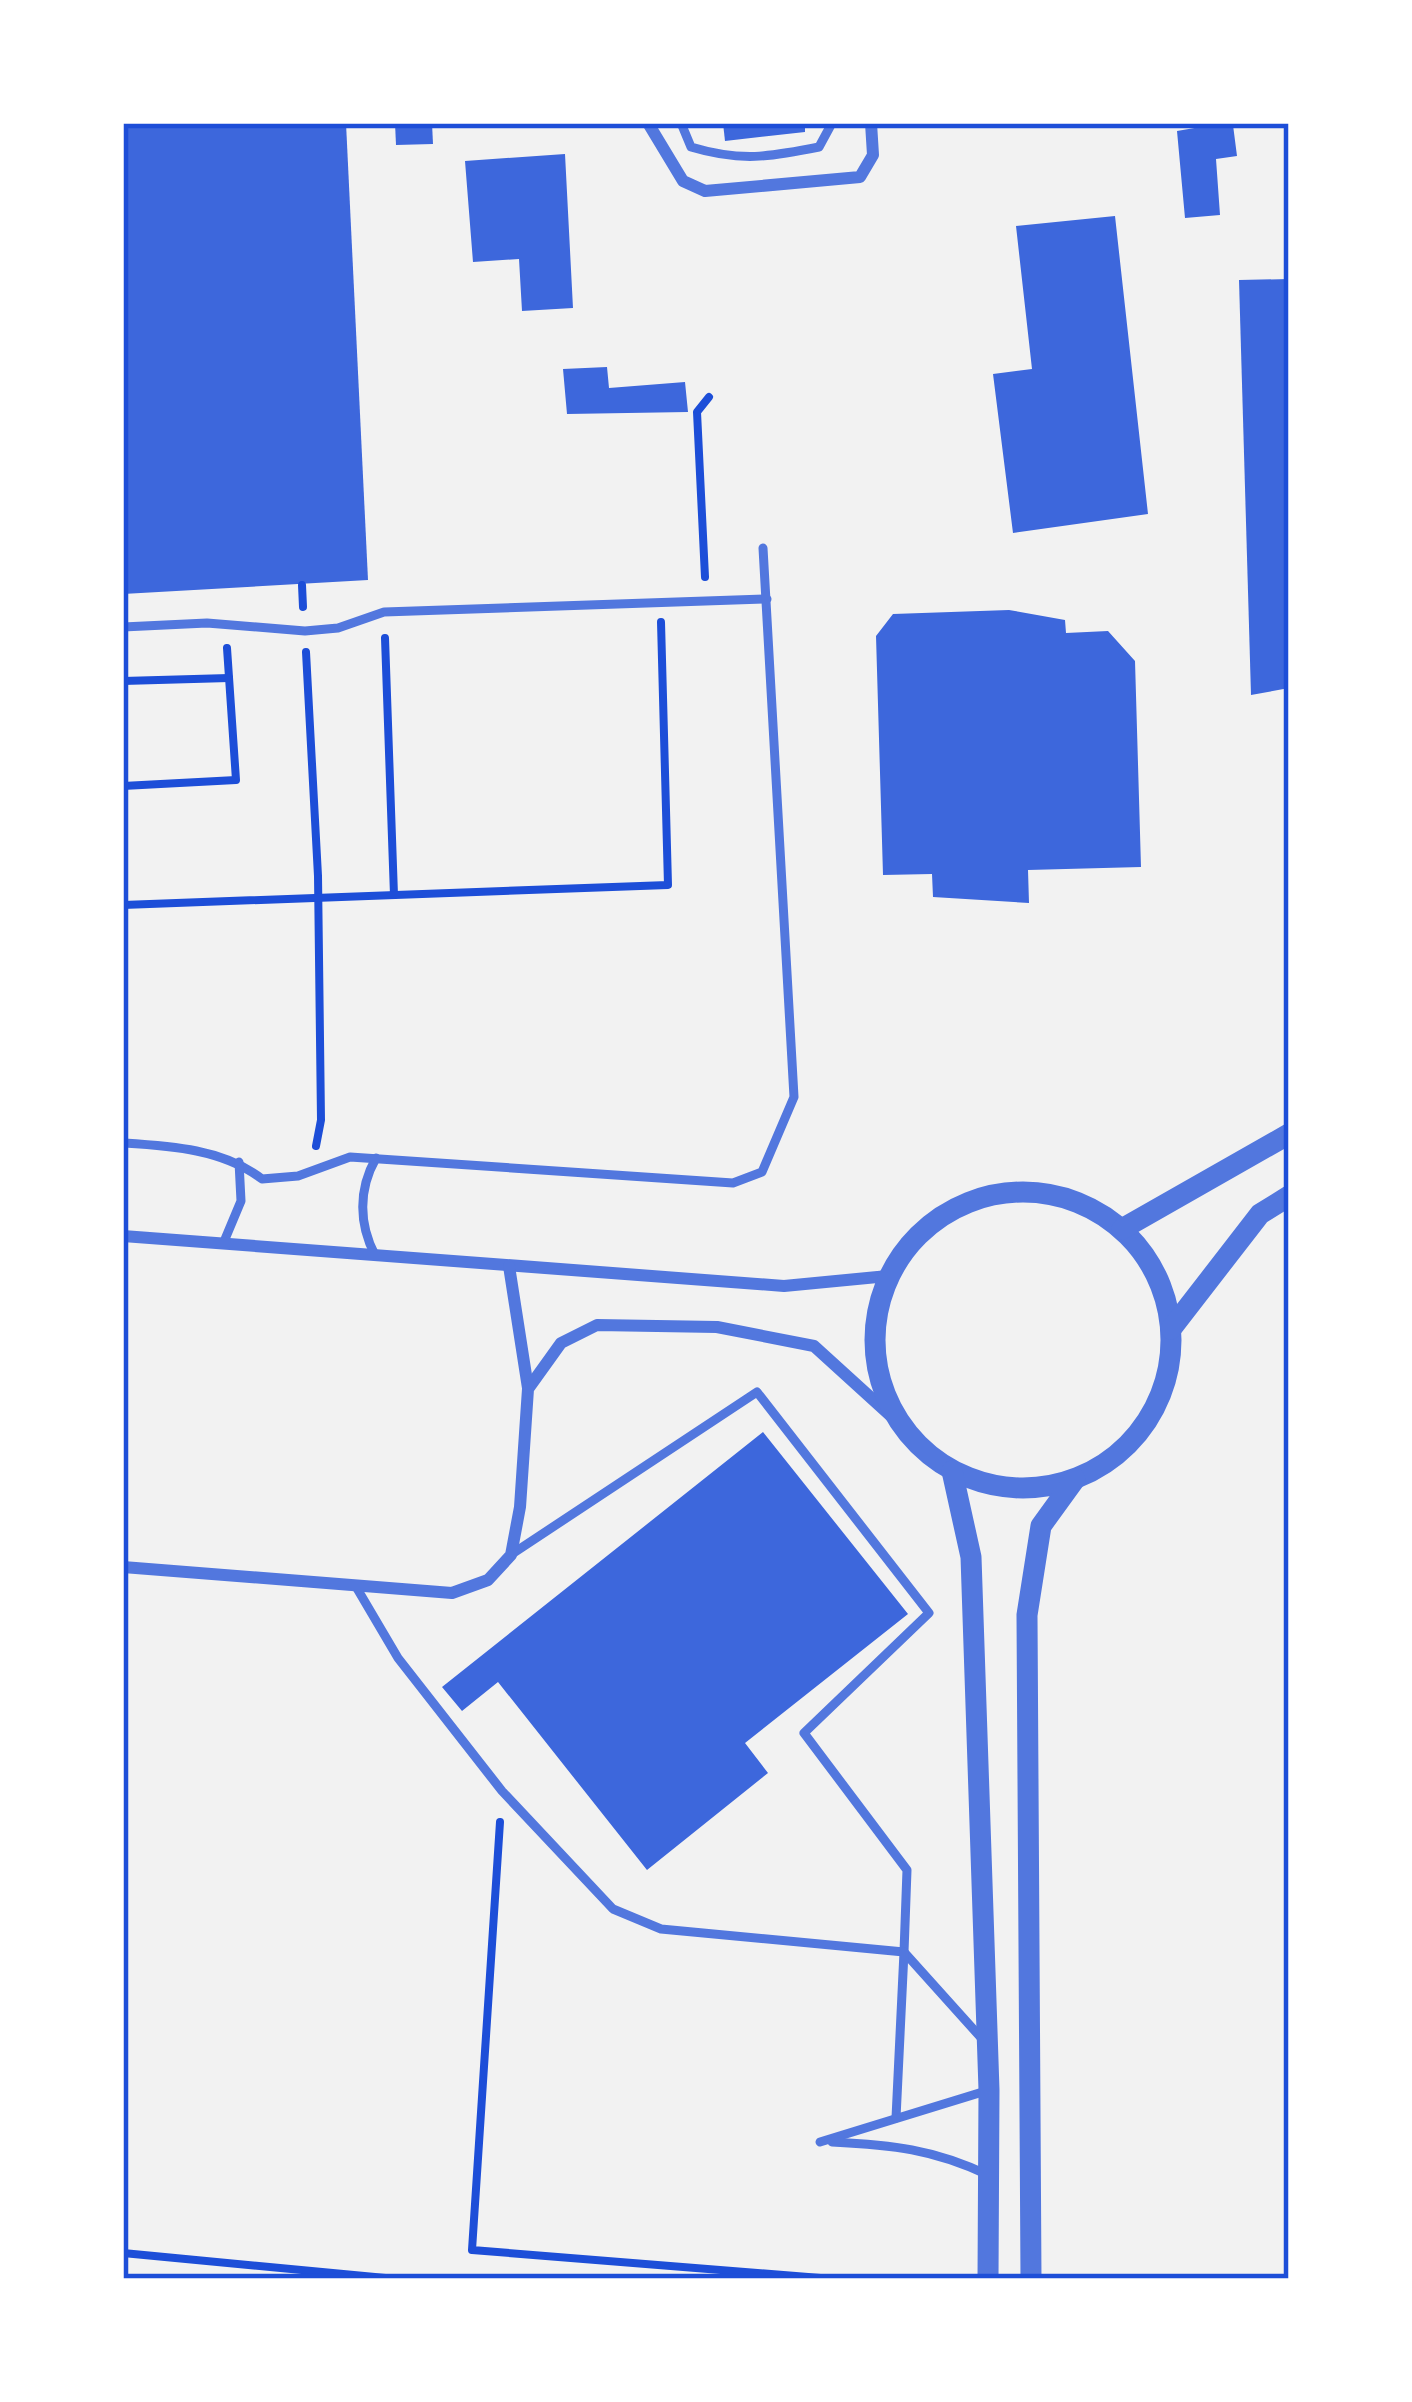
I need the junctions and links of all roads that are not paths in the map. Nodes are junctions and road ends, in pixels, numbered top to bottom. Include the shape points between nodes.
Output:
1 (648, 123) edge
2 (681, 123) edge
3 (832, 123) edge
4 (871, 123) edge
5 (763, 548) dead end
6 (767, 599) junction
7 (123, 627) edge
8 (1289, 1134) edge
9 (123, 1143) edge
10 (376, 1158) junction
11 (239, 1162) junction
12 (1289, 1196) edge
13 (1122, 1229) junction
14 (123, 1236) edge
15 (223, 1244) junction
16 (375, 1255) junction
17 (509, 1266) junction
18 (888, 1276) junction
19 (1171, 1329) junction
20 (528, 1389) junction
21 (902, 1426) junction
22 (952, 1472) junction
23 (1075, 1479) junction
24 (511, 1555) junction
25 (123, 1567) edge
26 (355, 1585) junction
27 (904, 1952) junction
28 (987, 2045) junction
29 (989, 2090) junction
30 (896, 2118) junction
31 (988, 2175) junction
32 (988, 2279) edge
33 (1031, 2279) edge

1 - 4 street via 682,181 705,190 860,177 873,155
2 - 3 lane via 691,147 728,158 819,147
5 - 6 lane
6 - 7 lane via 384,612 305,631
6 - 10 lane via 794,1097 762,1172 733,1184
8 - 13 street
9 - 11 lane
10 - 11 lane via 262,1179
10 - 16 lane via 364,1178 363,1231
11 - 15 lane via 241,1201
12 - 19 street via 1260,1214
13 - 18 street via 1074,1201 988,1196 937,1220
13 - 19 street via 1162,1287
14 - 15 street
15 - 16 street
16 - 17 street
17 - 18 street via 784,1286
17 - 20 street
18 - 21 street via 874,1357
19 - 23 street via 1166,1388 1145,1426
20 - 21 street via 561,1343 597,1324 717,1327 814,1346
20 - 24 street
21 - 22 street
22 - 23 street via 1024,1489
22 - 28 street via 971,1557
23 - 33 street via 1041,1526 1027,1615
24 - 26 street via 488,1580 452,1593
24 - 27 lane via 757,1392 928,1612 804,1733 907,1870
25 - 26 street
26 - 27 lane via 398,1658 502,1790 613,1909 661,1929
27 - 28 lane
27 - 30 lane
28 - 29 street
29 - 30 lane
29 - 31 street
30 - 31 lane via 820,2142 895,2145
31 - 32 street

